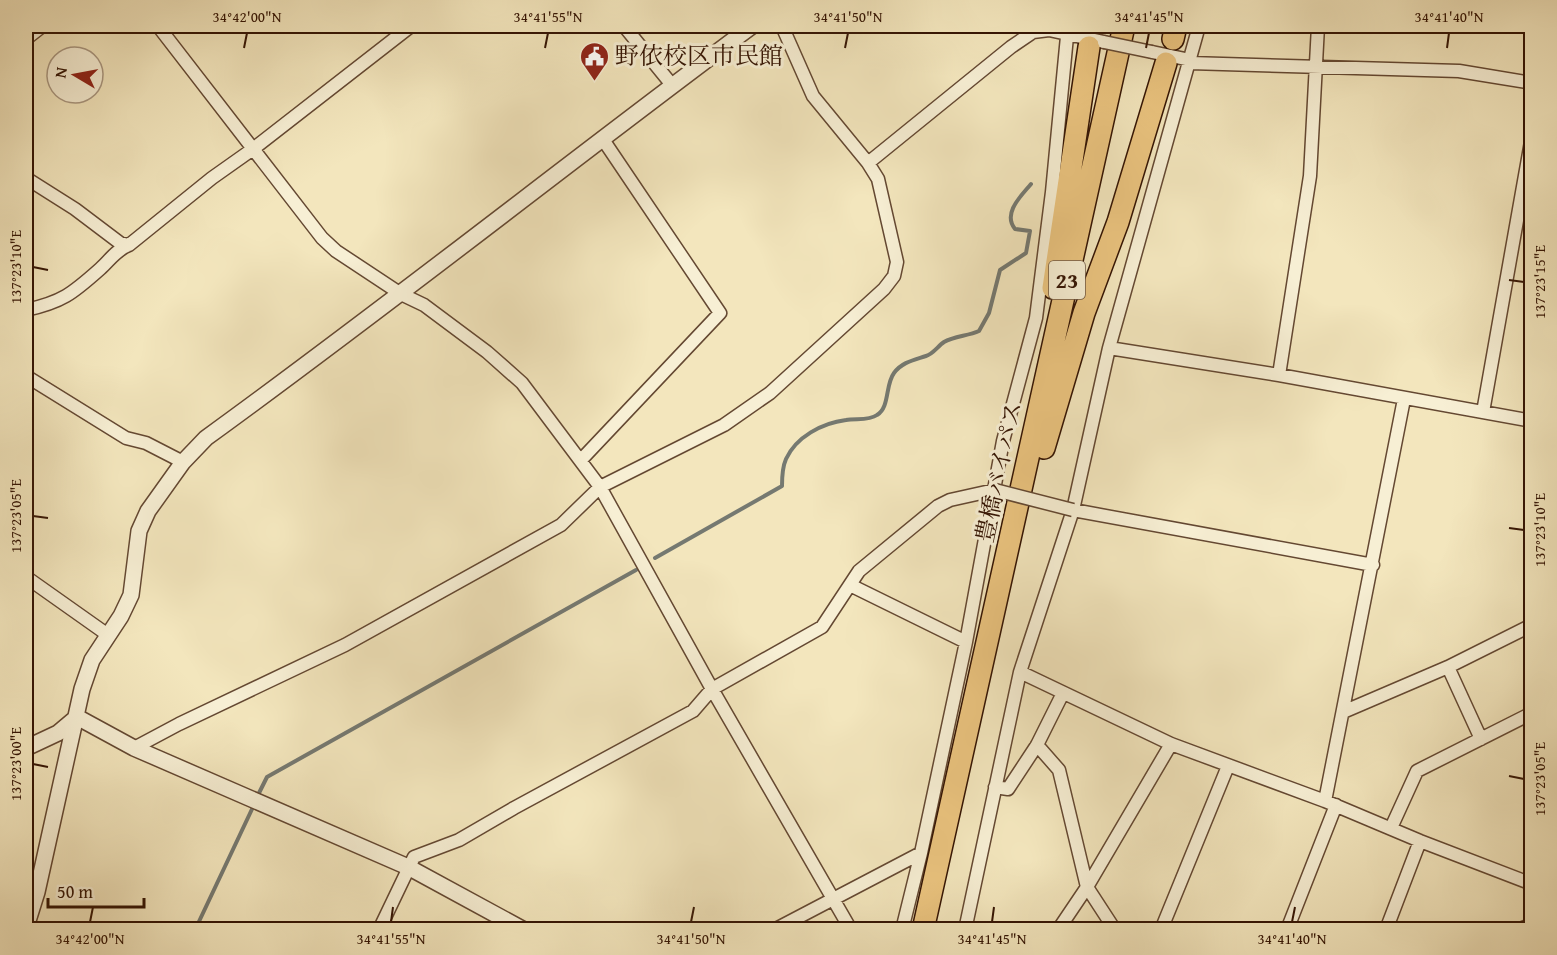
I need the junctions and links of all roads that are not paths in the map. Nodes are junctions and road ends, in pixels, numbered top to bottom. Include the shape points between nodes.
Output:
1 (40, 26) edge
2 (158, 26) edge
3 (411, 26) edge
4 (624, 26) edge
5 (752, 26) edge
6 (782, 26) edge
7 (1124, 26) edge
8 (1199, 26) edge
9 (1318, 26) edge
10 (1068, 30) edge
11 (26, 37) edge
12 (1097, 44) junction
13 (1159, 58) junction
14 (1190, 61) junction
15 (1316, 67) junction
16 (1532, 83) edge
17 (672, 85) junction
18 (1532, 136) edge
19 (602, 138) junction
20 (253, 149) junction
21 (868, 163) junction
22 (26, 178) edge
23 (1525, 209) edge
24 (129, 245) junction
25 (401, 294) junction
26 (26, 310) edge
27 (1109, 348) junction
28 (1279, 375) junction
29 (26, 376) edge
30 (1404, 399) junction
31 (1483, 412) junction
32 (1532, 421) edge
33 (1032, 440) junction
34 (581, 460) junction
35 (183, 462) junction
36 (600, 487) junction
37 (994, 490) junction
38 (1073, 510) junction
39 (1011, 535) junction
40 (1373, 565) junction
41 (26, 577) edge
42 (850, 585) junction
43 (1532, 625) edge
44 (108, 635) junction
45 (966, 642) junction
46 (1448, 667) junction
47 (1020, 672) junction
48 (712, 689) junction
49 (1063, 693) junction
50 (1343, 712) junction
51 (1532, 713) edge
52 (77, 717) junction
53 (1481, 739) junction
54 (1171, 744) junction
55 (1037, 745) junction
56 (26, 748) edge
57 (134, 748) junction
58 (1228, 766) junction
59 (995, 787) junction
60 (1331, 803) junction
61 (1391, 828) junction
62 (1420, 841) junction
63 (921, 853) junction
64 (408, 867) junction
65 (1532, 884) edge
66 (1087, 887) junction
67 (832, 899) junction
68 (1532, 924) edge
69 (26, 927) edge
70 (379, 930) edge
71 (524, 930) edge
72 (774, 930) edge
73 (851, 930) edge
74 (902, 930) edge
75 (923, 930) edge
76 (965, 930) edge
77 (1058, 930) edge
78 (1115, 930) edge
79 (1161, 930) edge
80 (1287, 930) edge
81 (1386, 930) edge
82 (1518, 930) edge

1 - 11 street
2 - 20 street
3 - 20 street
4 - 17 street
5 - 17 street
6 - 21 street via 813,96
7 - 33 highway, 豊橋バイパス / 23
8 - 14 street
9 - 15 street
10 - 12 street
10 - 21 street via 1033,32
10 - 37 street via 1036,318
12 - 13 street, bridge
12 - 33 highway, 23
13 - 14 street
13 - 39 highway, 23 via 1118,222 1084,313 1036,477
14 - 15 street
14 - 27 street
15 - 16 street via 1459,71
15 - 28 street via 1310,176
17 - 19 street
18 - 23 street
19 - 25 street
19 - 34 street via 720,313
20 - 24 street
20 - 25 street via 322,238
21 - 36 street via 878,179 897,262 894,276 884,289 770,393 724,426
22 - 24 street via 120,243
23 - 31 street
24 - 26 street via 120,248 68,296
25 - 34 street via 433,312 522,383
25 - 35 street via 206,438
27 - 28 street
27 - 38 street
28 - 30 street
29 - 35 street via 126,438 146,443
30 - 31 street
30 - 40 street
31 - 32 street
33 - 39 highway, 豊橋バイパス / 23
34 - 36 street
35 - 44 street via 148,511 140,531 131,595
36 - 48 street
36 - 57 street via 561,525 522,548 345,645
37 - 38 street, bridge
37 - 42 street via 938,506 859,571
37 - 45 street
38 - 40 street
38 - 47 street
39 - 75 highway, 豊橋バイパス / 23
40 - 50 street
41 - 44 street
42 - 45 street
42 - 48 street via 822,627
43 - 46 street
44 - 52 street via 82,689
45 - 63 street
46 - 50 street
46 - 53 street
47 - 49 street
47 - 59 street
48 - 64 street via 693,711 459,840 414,857
48 - 67 street
49 - 54 street
49 - 55 street
50 - 60 street
51 - 53 street
52 - 56 street via 57,734
52 - 57 street
52 - 69 street via 38,892
53 - 61 street via 1417,771
54 - 58 street
54 - 66 street
55 - 59 street via 1008,789
55 - 66 street via 1059,770
57 - 64 street
58 - 60 street
58 - 79 street
59 - 76 street
60 - 61 street
60 - 80 street
61 - 62 street
62 - 65 street
62 - 81 street
63 - 67 street
63 - 74 street
64 - 70 street
64 - 71 street
66 - 77 street
66 - 78 street
67 - 72 street
67 - 73 street
68 - 82 street

